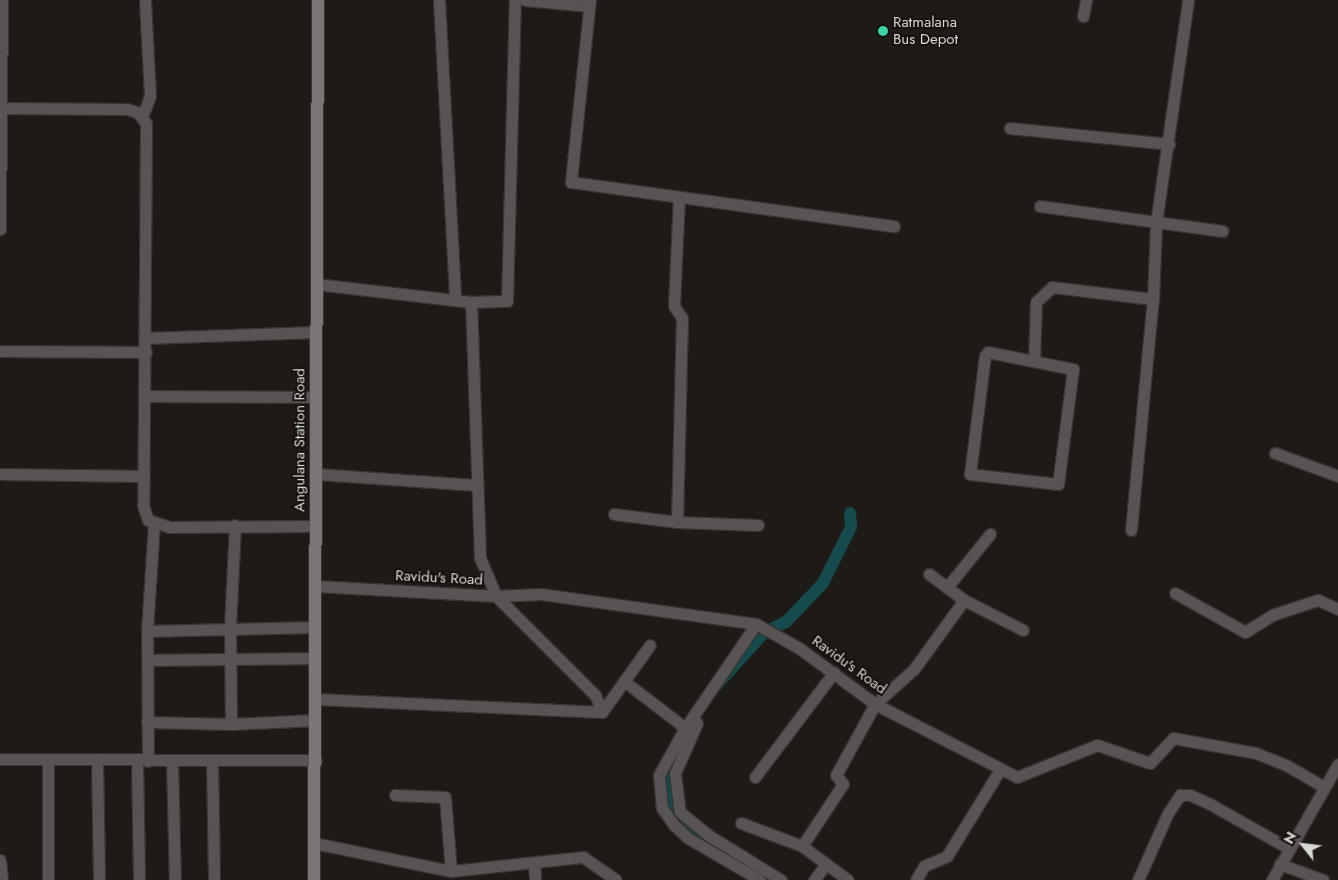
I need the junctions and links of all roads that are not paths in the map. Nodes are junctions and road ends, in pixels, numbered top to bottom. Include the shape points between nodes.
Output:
1 (2, 0) edge
2 (145, 0) edge
3 (318, 0) edge
4 (439, 0) edge
5 (515, 0) edge
6 (525, 0) edge
7 (1086, 0) edge
8 (1188, 0) edge
9 (589, 3) edge
10 (1083, 16) dead end
11 (1, 108) junction
12 (142, 117) junction
13 (1010, 128) dead end
14 (1168, 144) junction
15 (0, 175) edge
16 (679, 197) junction
17 (1040, 206) dead end
18 (1156, 223) junction
19 (894, 226) dead end
20 (0, 229) edge
21 (1222, 230) dead end
22 (316, 284) junction
23 (1153, 299) junction
24 (455, 300) junction
25 (471, 302) junction
26 (316, 332) junction
27 (145, 338) junction
28 (0, 351) edge
29 (146, 352) junction
30 (1034, 360) junction
31 (146, 396) junction
32 (316, 396) junction
33 (1275, 453) dead end
34 (0, 474) edge
35 (317, 474) junction
36 (144, 476) junction
37 (1338, 476) edge
38 (476, 485) junction
39 (614, 514) dead end
40 (677, 522) junction
41 (154, 524) junction
42 (758, 525) dead end
43 (236, 526) junction
44 (316, 526) junction
45 (1131, 530) dead end
46 (990, 534) dead end
47 (929, 574) dead end
48 (316, 586) junction
49 (948, 586) junction
50 (1175, 593) dead end
51 (496, 596) junction
52 (964, 600) junction
53 (1338, 609) edge
54 (756, 624) junction
55 (230, 627) junction
56 (314, 627) junction
57 (1023, 630) dead end
58 (147, 631) junction
59 (650, 645) dead end
60 (231, 656) junction
61 (315, 658) junction
62 (148, 660) junction
63 (834, 672) junction
64 (624, 681) junction
65 (718, 684) junction
66 (316, 699) junction
67 (876, 704) junction
68 (602, 712) junction
69 (315, 720) junction
70 (147, 722) junction
71 (231, 724) junction
72 (685, 728) junction
73 (0, 759) edge
74 (48, 760) junction
75 (316, 760) junction
76 (97, 761) junction
77 (143, 761) junction
78 (172, 761) junction
79 (212, 761) junction
80 (1338, 764) edge
81 (1000, 770) junction
82 (755, 777) dead end
83 (1324, 787) junction
84 (394, 794) dead end
85 (742, 823) dead end
86 (314, 843) junction
87 (802, 846) junction
88 (1288, 848) junction
89 (0, 860) edge
90 (534, 864) junction
91 (826, 864) junction
92 (1280, 864) junction
93 (451, 871) junction
94 (2, 880) edge
95 (48, 880) edge
96 (99, 880) edge
97 (139, 880) edge
98 (175, 880) edge
99 (214, 880) edge
100 (314, 880) edge
101 (534, 880) edge
102 (616, 880) edge
103 (760, 880) edge
104 (781, 880) edge
105 (814, 880) edge
106 (848, 880) edge
107 (916, 880) edge
108 (1138, 880) edge
109 (1272, 880) edge
110 (1323, 880) edge

1 - 11 street
2 - 12 street via 150,96
3 - 22 street, Angulana Station Road
4 - 24 street
5 - 25 street via 508,297 504,302
6 - 9 street
7 - 10 street
8 - 14 street
9 - 16 street via 570,180
11 - 12 street via 127,109
11 - 15 street
12 - 27 street via 149,131
13 - 14 street
14 - 18 street
15 - 20 street
16 - 19 street
16 - 40 street via 674,306 682,318
17 - 18 street
18 - 21 street
18 - 23 street
22 - 24 street
22 - 26 street, Angulana Station Road
23 - 30 street via 1052,287 1036,302
23 - 45 street
24 - 25 street
25 - 38 street
26 - 27 street
26 - 32 street, Angulana Station Road
27 - 29 street
28 - 29 street
29 - 31 street
30 - 30 street via 986,353 970,474 975,477 1061,482 1073,369
31 - 32 street
31 - 36 street
32 - 35 street, Angulana Station Road
33 - 37 street
34 - 36 street
35 - 38 street
35 - 44 street, Angulana Station Road
36 - 41 street via 145,515
38 - 51 street via 480,558
39 - 40 street
40 - 42 street
41 - 43 street
41 - 58 street
43 - 44 street
43 - 55 street
44 - 48 street, Angulana Station Road
46 - 49 street
47 - 49 street
48 - 51 street, Ravidu's Road
48 - 56 street, Angulana Station Road
49 - 52 street
50 - 53 street via 1245,632 1272,615 1318,600
51 - 54 street, Ravidu's Road via 541,594
51 - 68 street via 595,695
52 - 57 street
52 - 67 street via 914,669
54 - 63 street, Ravidu's Road
54 - 65 street
55 - 56 street
55 - 58 street
55 - 60 street
56 - 61 street, Angulana Station Road
58 - 62 street
59 - 64 street
60 - 61 street
60 - 62 street
60 - 71 street
61 - 66 street, Angulana Station Road
62 - 70 street
63 - 67 street, Ravidu's Road
63 - 82 street
64 - 68 street
64 - 72 street
65 - 72 street
65 - 104 street via 690,735 676,773 680,812 708,835
66 - 68 street
66 - 69 street, Angulana Station Road
67 - 81 street, Ravidu's Road
67 - 87 street via 836,775 843,784
69 - 71 street
69 - 75 street, Angulana Station Road
70 - 71 street
70 - 77 street
72 - 103 street via 659,775 662,808 688,838
73 - 74 street
74 - 76 street
74 - 95 street
75 - 79 street
75 - 86 street, Angulana Station Road
76 - 77 street
76 - 96 street
77 - 78 street
77 - 97 street
78 - 79 street
78 - 98 street
79 - 99 street
80 - 83 street
81 - 83 street, Ravidu's Road via 1017,777 1097,745 1150,762 1174,738 1256,753 1286,765
81 - 107 street via 947,856 924,866
83 - 88 street
84 - 93 street via 444,796
85 - 87 street
86 - 93 street
86 - 100 street, Angulana Station Road
87 - 91 street
88 - 92 street
88 - 108 street via 1210,804 1190,795 1180,795
89 - 94 street
90 - 93 street
90 - 101 street
90 - 102 street via 583,857
91 - 105 street
91 - 106 street
92 - 109 street
92 - 110 street

